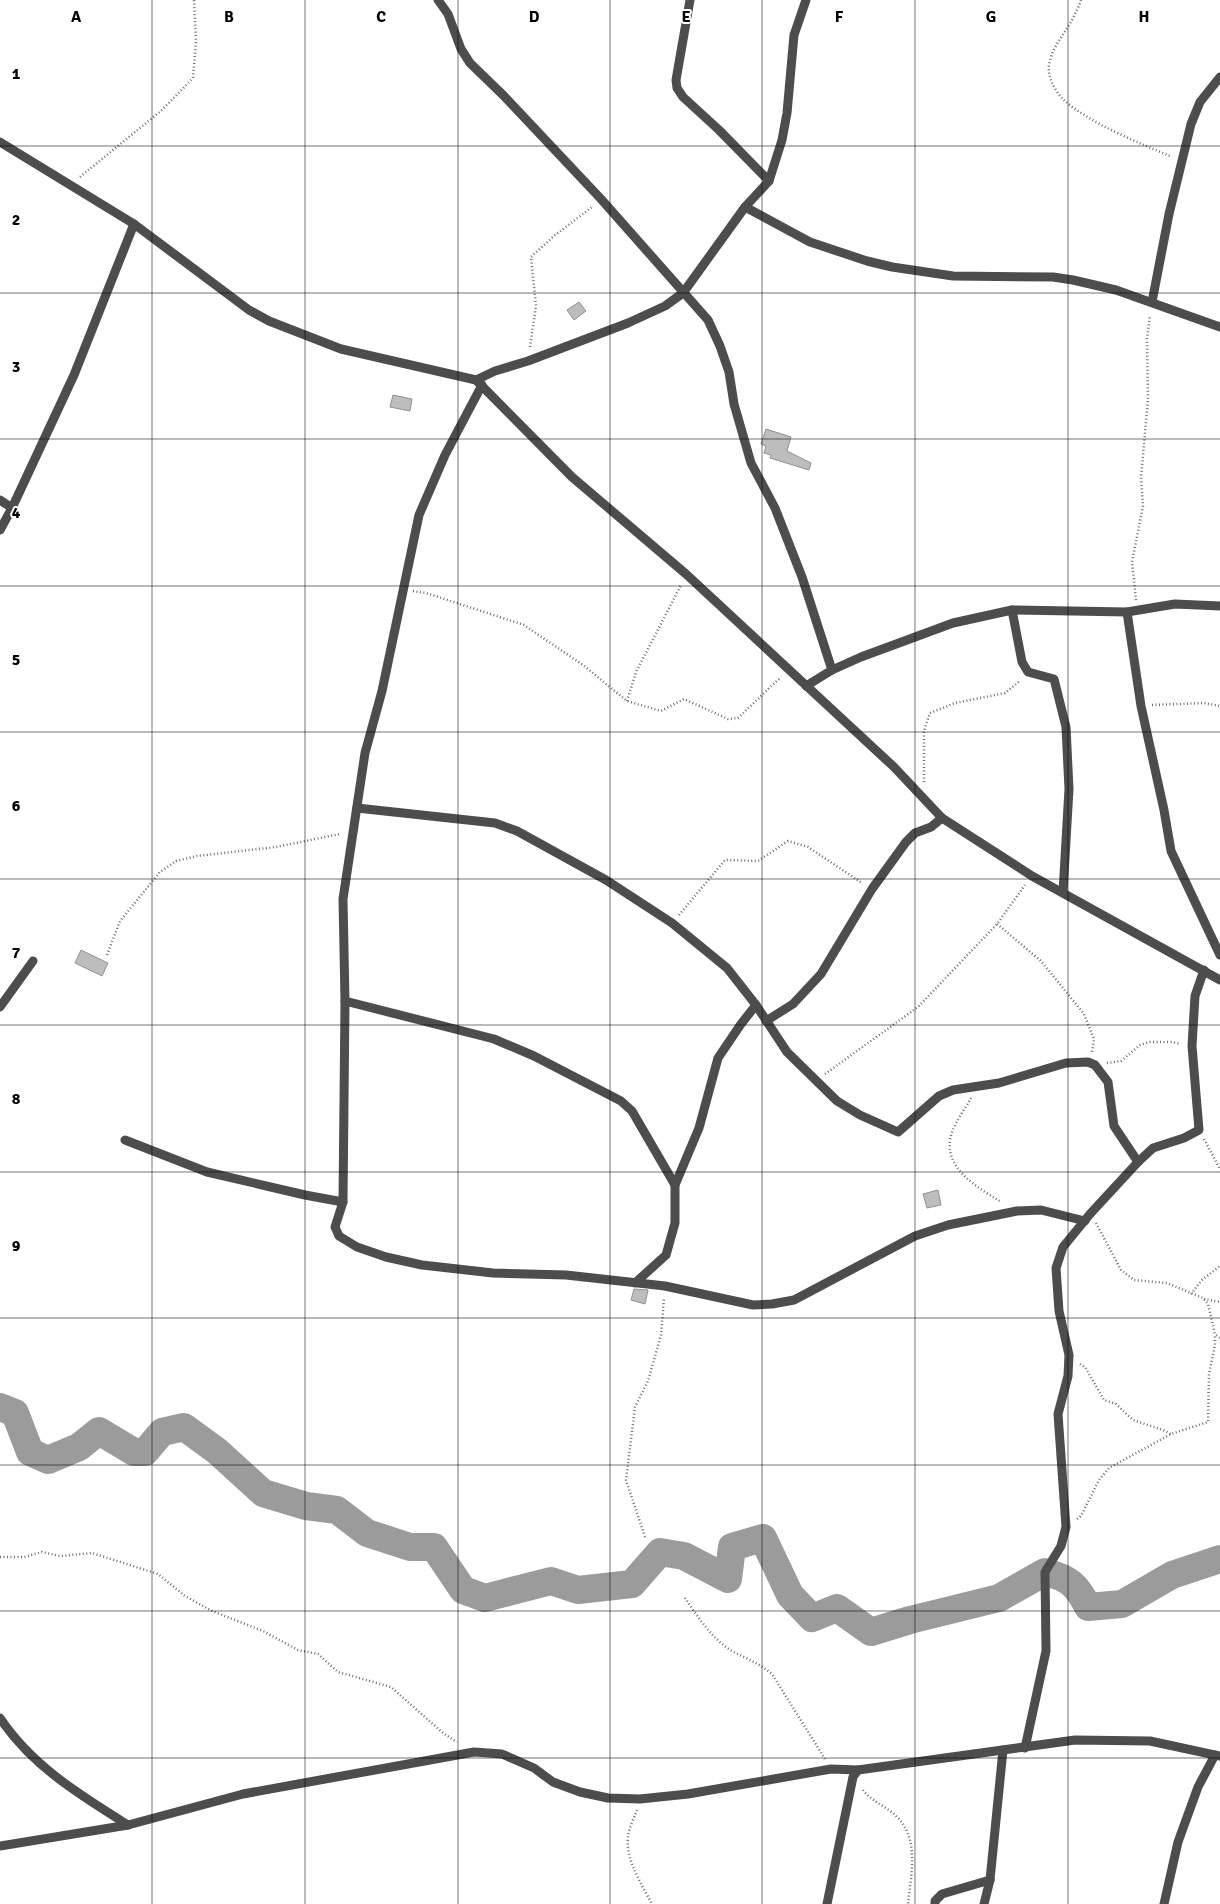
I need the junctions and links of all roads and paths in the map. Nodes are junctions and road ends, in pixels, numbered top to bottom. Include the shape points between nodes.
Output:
1 (194, 0) edge
2 (438, 0) edge
3 (690, 0) edge
4 (806, 0) edge
5 (1081, 0) edge
6 (1220, 77) edge
7 (0, 142) edge
8 (1181, 161) junction
9 (769, 182) junction
10 (70, 186) junction
11 (601, 199) junction
12 (745, 207) junction
13 (134, 224) junction
14 (683, 292) junction
15 (1152, 302) junction
16 (1220, 327) edge
17 (528, 361) junction
18 (479, 382) junction
19 (0, 500) edge
20 (12, 508) junction
21 (0, 530) edge
22 (686, 574) junction
23 (402, 589) junction
24 (1220, 606) edge
25 (1137, 609) junction
26 (1012, 610) junction
27 (1127, 612) junction
28 (788, 669) junction
29 (832, 670) junction
30 (1028, 672) junction
31 (806, 686) junction
32 (627, 701) junction
33 (1141, 706) junction
34 (1220, 706) edge
35 (924, 798) junction
36 (357, 808) junction
37 (942, 818) junction
38 (354, 832) junction
39 (1032, 876) junction
40 (872, 889) junction
41 (1063, 892) junction
42 (672, 923) junction
43 (997, 924) junction
44 (107, 955) dead end
45 (1220, 955) edge
46 (32, 961) dead end
47 (1204, 970) junction
48 (1220, 980) edge
49 (345, 1001) junction
50 (756, 1005) junction
51 (0, 1007) edge
52 (766, 1020) junction
53 (1192, 1046) junction
54 (1092, 1063) junction
55 (815, 1080) junction
56 (977, 1086) junction
57 (1199, 1130) junction
58 (125, 1140) dead end
59 (1138, 1162) junction
60 (1220, 1169) edge
61 (675, 1185) junction
62 (342, 1202) junction
63 (1017, 1211) junction
64 (1087, 1217) junction
65 (1220, 1266) edge
66 (634, 1283) junction
67 (665, 1286) junction
68 (1191, 1294) junction
69 (1203, 1298) junction
70 (1220, 1302) edge
71 (1215, 1334) junction
72 (1220, 1338) edge
73 (1069, 1356) junction
74 (1171, 1434) junction
75 (1066, 1527) junction
76 (645, 1537) dead end
77 (0, 1557) edge
78 (685, 1598) dead end
79 (0, 1718) edge
80 (1025, 1748) junction
81 (1003, 1750) junction
82 (474, 1752) junction
83 (1218, 1755) edge
84 (831, 1769) junction
85 (855, 1774) junction
86 (640, 1799) junction
87 (128, 1825) junction
88 (0, 1846) edge
89 (990, 1880) junction
90 (652, 1904) edge
91 (826, 1904) edge
92 (908, 1904) edge
93 (935, 1904) edge
94 (984, 1904) edge
95 (1164, 1904) edge

1 - 10 path via 196,41 193,78 162,110
2 - 11 street via 448,14 470,63
3 - 9 street via 677,88
4 - 9 street via 794,36 787,113
5 - 8 path via 1052,52 1048,68 1051,81 1062,98 1084,114
6 - 8 street via 1200,102
7 - 10 street
8 - 15 street
9 - 12 street
10 - 13 street
11 - 14 street
11 - 17 path via 531,257 536,306
12 - 14 street
12 - 15 street via 810,242 876,264 953,276 1073,280
13 - 18 street via 249,310 270,321 341,349
13 - 20 street via 74,375
14 - 17 street via 650,314
14 - 29 street via 708,320 720,346 751,463 775,508 802,577
15 - 16 street
15 - 25 path via 1147,338 1148,400 1141,477 1143,506 1132,562
17 - 18 street via 495,370
18 - 22 street via 572,477
18 - 23 street via 419,515
19 - 20 street
20 - 21 street
22 - 28 street
22 - 32 path via 636,672
23 - 32 path via 426,593 524,625 583,665
23 - 36 street via 382,691 365,753
24 - 25 street via 1175,604
25 - 27 street
26 - 27 street
26 - 29 street via 953,623
26 - 30 street via 1022,662
27 - 33 street
28 - 31 street
28 - 32 path via 738,718 728,719 684,699 661,711
29 - 31 street
30 - 35 path via 1006,693 955,703 930,713 924,731
30 - 41 street via 1054,679 1066,728 1069,789
31 - 35 street via 894,766
33 - 34 path via 1161,703
33 - 45 street via 1171,851
35 - 37 street
36 - 38 street
36 - 42 street via 494,823 517,831 606,880
37 - 39 street
37 - 40 street via 906,842
38 - 44 path via 176,861 160,872 120,921
38 - 49 street via 343,899
39 - 41 street
39 - 43 path
40 - 42 path via 808,847 788,841 758,861 725,860
40 - 52 street via 821,974 793,1004
41 - 47 street
42 - 50 street via 726,968
43 - 54 path via 1041,961 1084,1014 1094,1039
43 - 55 path via 918,1007
46 - 51 street
47 - 48 street
47 - 53 street via 1195,996
49 - 61 street via 494,1039 621,1101 632,1111
49 - 62 street
50 - 52 street
50 - 61 street via 718,1058 699,1128
52 - 55 street via 787,1052
53 - 54 path via 1149,1042 1140,1045 1121,1061
53 - 57 street
54 - 56 street via 1066,1063 999,1083
54 - 59 street via 1108,1082 1114,1126
55 - 56 street via 837,1101 898,1132 939,1096
56 - 63 path via 952,1133 953,1162 963,1177
57 - 59 street via 1153,1148
57 - 60 path
58 - 62 street via 207,1172
59 - 64 street
61 - 66 street via 675,1223 666,1256
62 - 66 street via 334,1227 339,1236 357,1247 386,1257 475,1271
63 - 64 street via 1041,1210
63 - 67 street via 948,1225 915,1236 794,1300 780,1303 753,1305
64 - 68 path via 1099,1228 1121,1270 1134,1280 1167,1283
64 - 73 street via 1063,1247 1056,1268 1059,1311
65 - 68 path
66 - 67 street
67 - 76 path via 661,1335 648,1381 635,1407 626,1480
68 - 69 path
69 - 70 path
69 - 71 path via 1208,1304
71 - 72 path
71 - 74 path via 1209,1374 1208,1422
73 - 74 path via 1085,1367 1104,1400 1116,1404 1133,1420
73 - 75 street via 1068,1376 1058,1414
74 - 75 path via 1109,1468 1099,1480 1081,1516
75 - 80 street via 1061,1546 1045,1572 1046,1651
77 - 82 path via 24,1557 42,1552 60,1556 92,1553 158,1574 185,1596 212,1611 264,1631 298,1650 318,1654 338,1672 391,1687 443,1733
78 - 84 path via 703,1624 730,1650 761,1664 772,1674
79 - 87 street via 36,1761 74,1791
80 - 81 street
80 - 83 street via 1074,1740 1150,1741
81 - 85 street
81 - 89 street
82 - 86 street via 502,1754 534,1768 553,1782 580,1792 608,1798
82 - 87 street via 243,1794
83 - 95 street via 1198,1786 1178,1842
84 - 85 street
84 - 86 street via 688,1794
85 - 91 street
85 - 92 path via 866,1795 896,1816 910,1832 912,1862
86 - 90 path via 628,1836 628,1849
87 - 88 street
89 - 93 street via 942,1894
89 - 94 street

